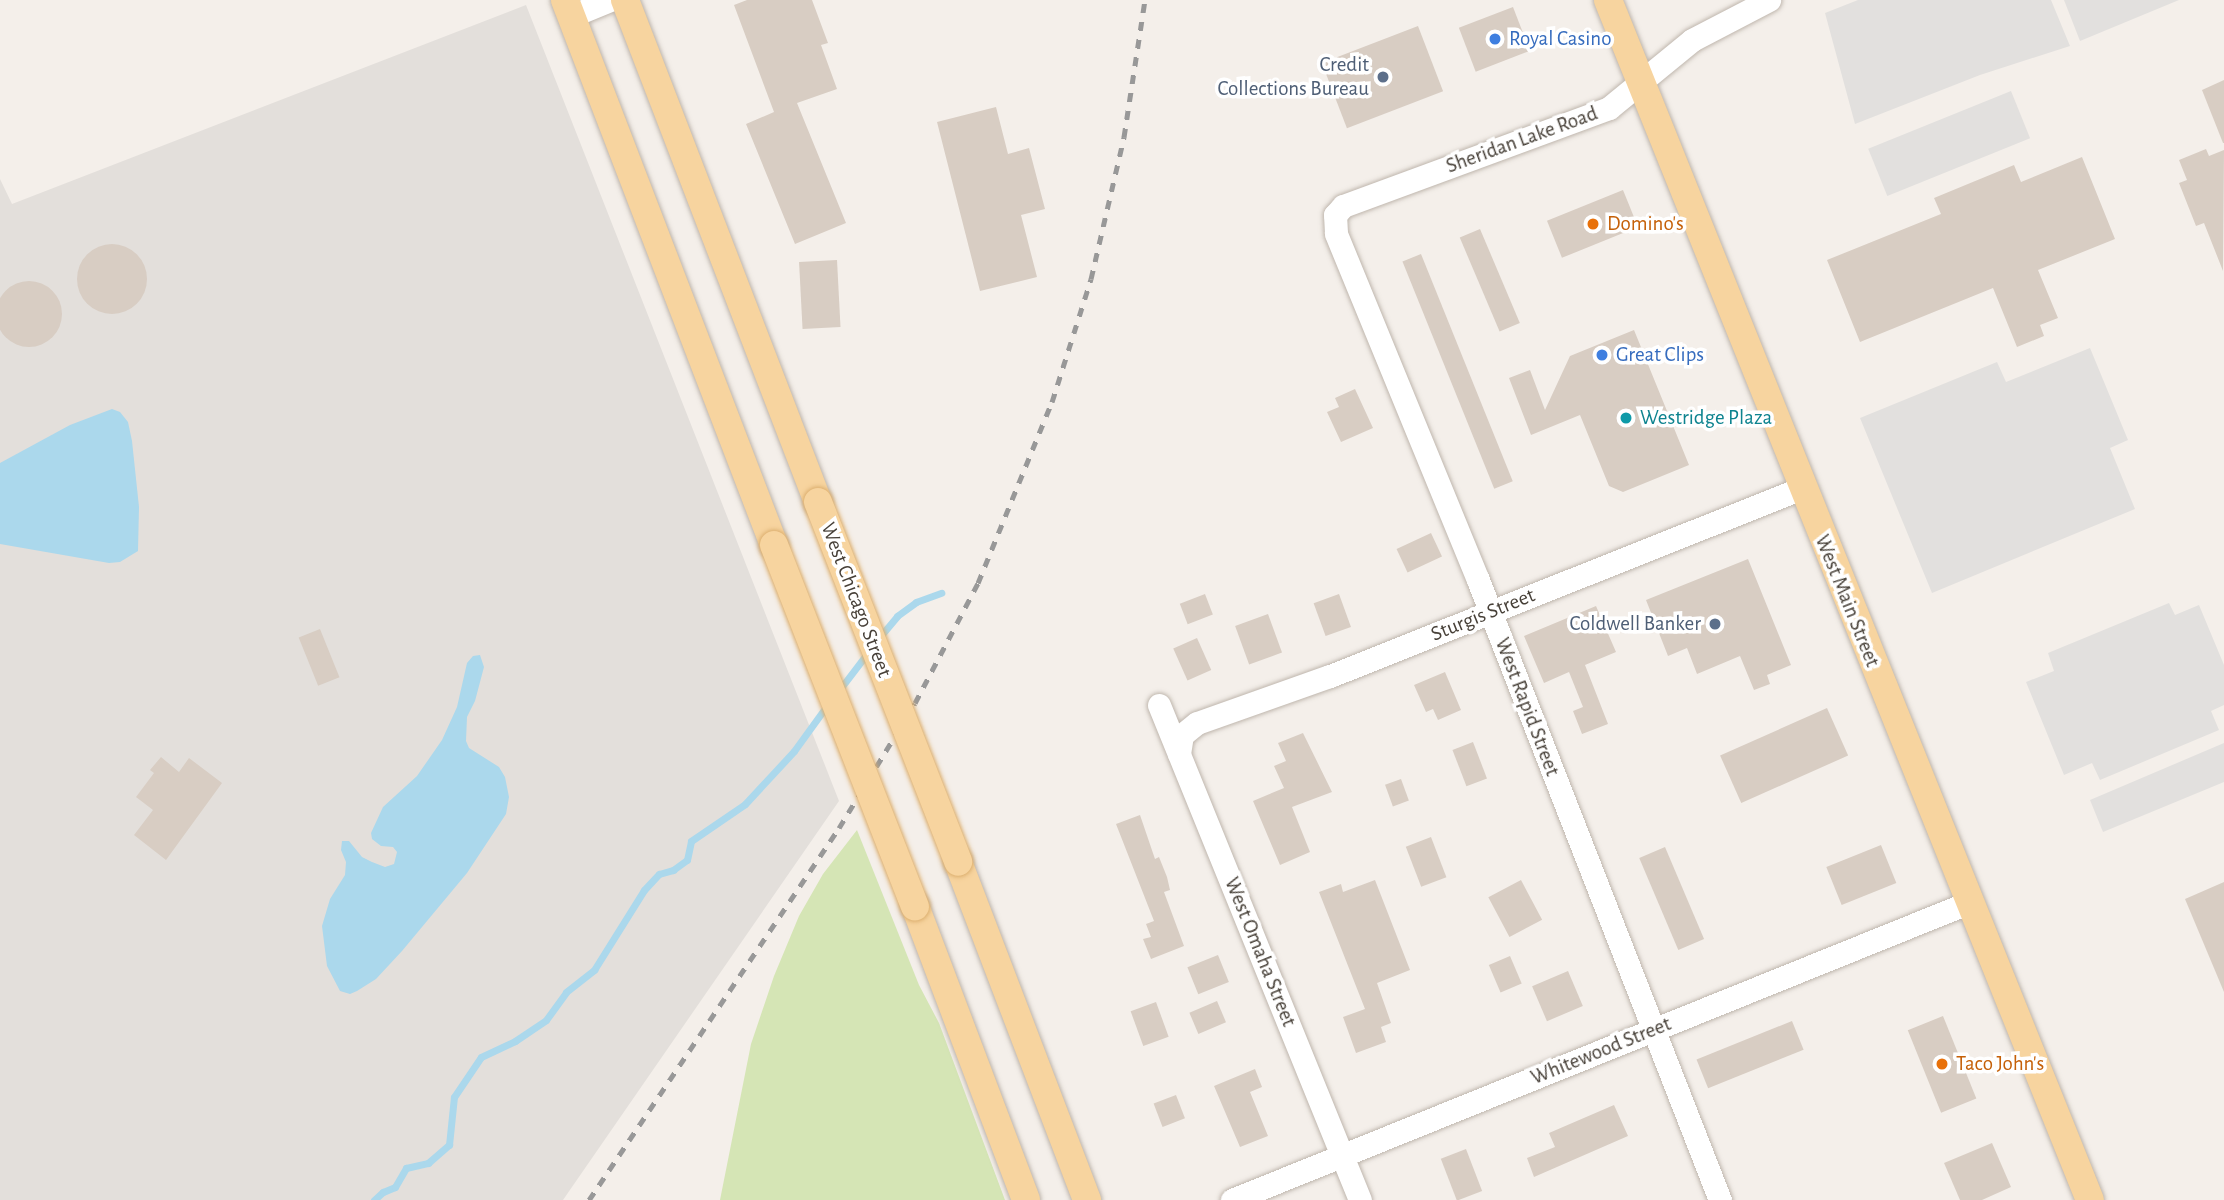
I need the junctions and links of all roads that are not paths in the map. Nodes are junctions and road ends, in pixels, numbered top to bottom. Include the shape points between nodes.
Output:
1 (610, 0) edge
2 (625, 0) edge
3 (1608, 0) edge
4 (1769, 0) edge
5 (568, 8) edge
6 (1641, 82) junction
7 (1335, 215) joint
8 (1802, 488) junction
9 (1491, 612) junction
10 (1159, 705) dead end
11 (1179, 754) junction
12 (1970, 902) junction
13 (1652, 1030) junction
14 (1342, 1156) junction
15 (1026, 1200) edge
16 (1087, 1200) edge
17 (1232, 1200) edge
18 (1360, 1200) edge
19 (1720, 1200) edge
20 (2090, 1200) edge

1 - 5 street
2 - 16 main road, West Chicago Street, bridge
3 - 6 main road, West Main Street
4 - 6 street, Sheridan Lake Road via 1692,40
5 - 15 main road, bridge
6 - 7 street, Sheridan Lake Road via 1609,108 1343,206
6 - 8 main road, West Main Street
7 - 9 street, West Rapid Street via 1336,233
8 - 9 street, Sturgis Street
8 - 12 main road, West Main Street
9 - 11 street, Sturgis Street via 1197,723 1182,735
9 - 13 street, West Rapid Street
10 - 11 street, West Omaha Street
11 - 14 street, West Omaha Street
12 - 13 street, Whitewood Street
12 - 20 main road, West Main Street
13 - 14 street, Whitewood Street
13 - 19 street, West Rapid Street
14 - 17 street, Whitewood Street
14 - 18 street, West Omaha Street

